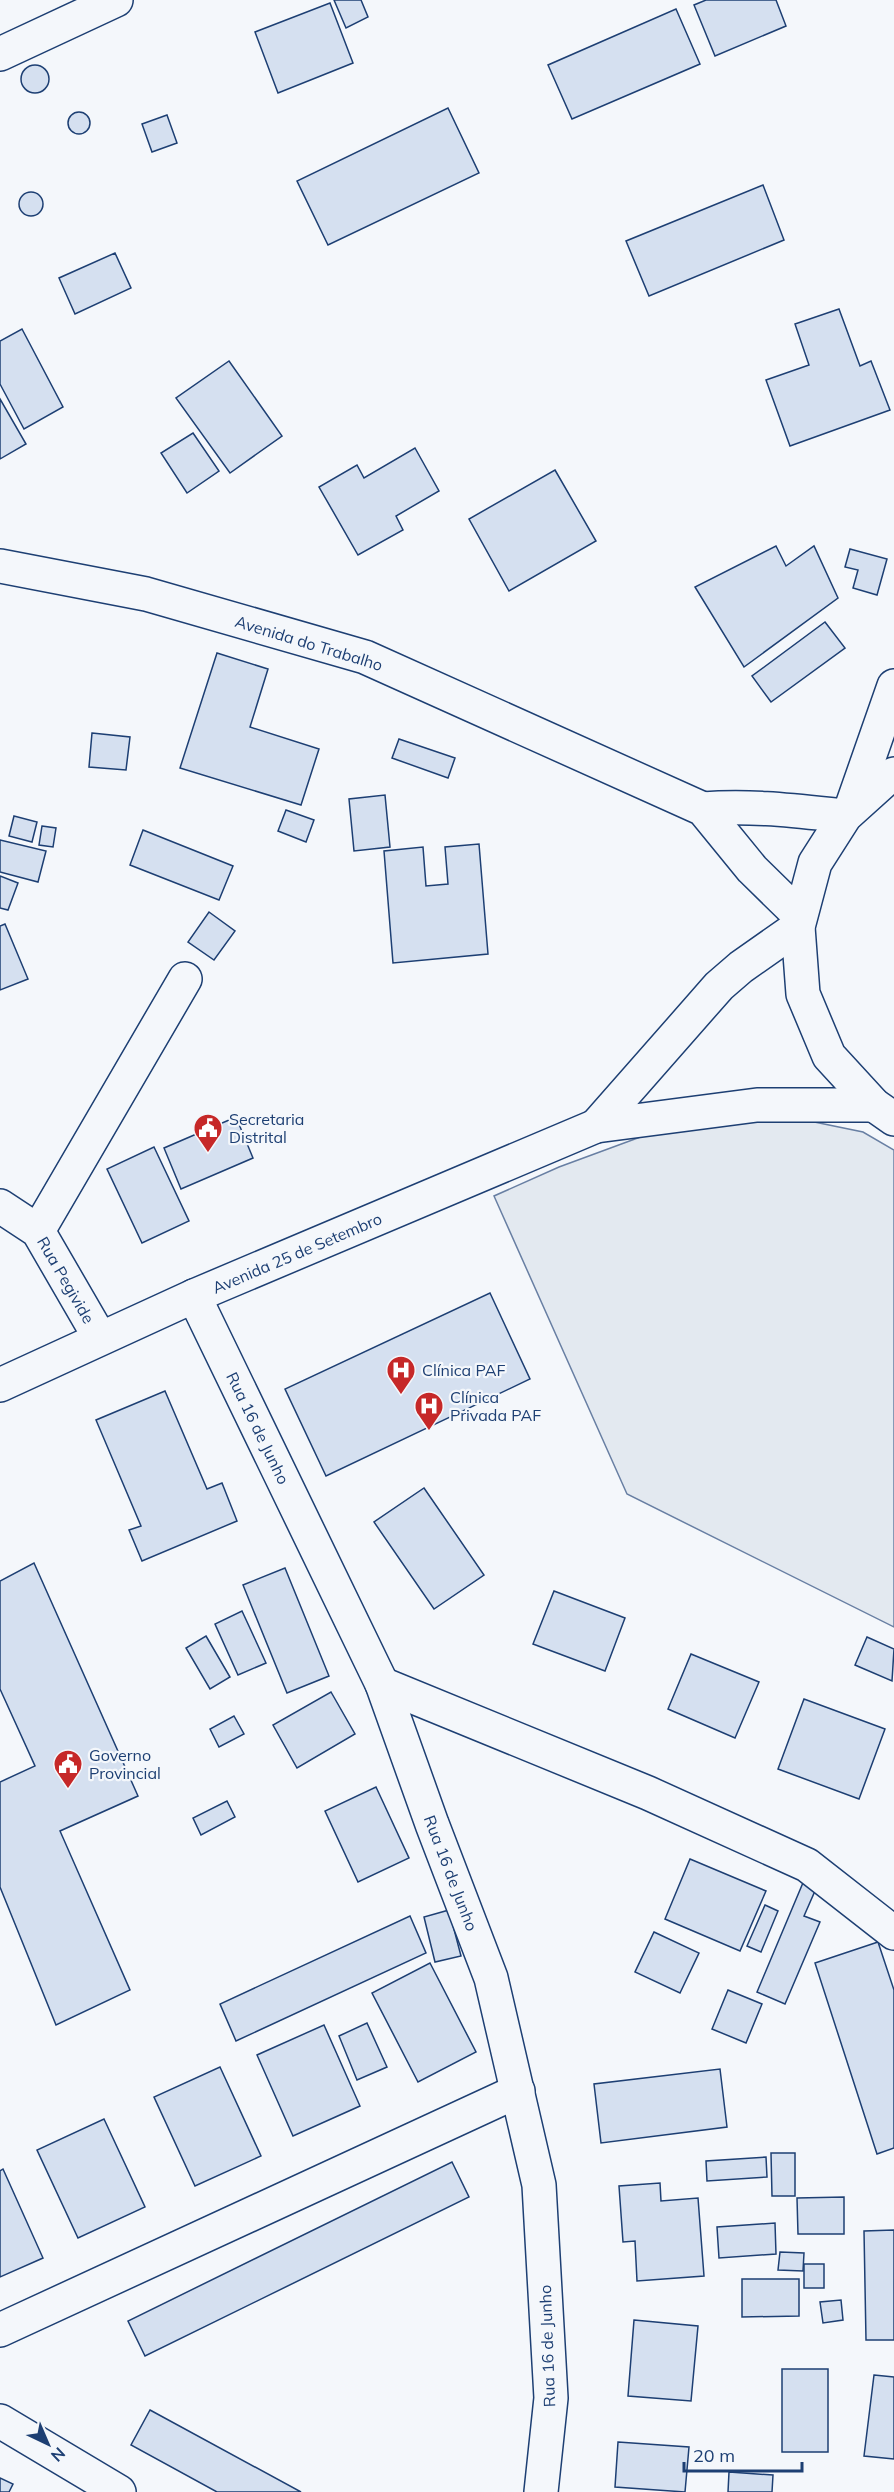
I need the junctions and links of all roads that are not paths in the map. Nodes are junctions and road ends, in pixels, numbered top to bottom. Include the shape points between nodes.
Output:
1 (116, 0) edge
2 (0, 54) edge
3 (0, 566) edge
4 (894, 686) edge
5 (894, 774) edge
6 (703, 808) junction
7 (848, 812) junction
8 (799, 922) junction
9 (185, 979) dead end
10 (884, 1112) edge
11 (596, 1126) junction
12 (0, 1206) edge
13 (38, 1231) junction
14 (194, 1296) junction
15 (100, 1338) junction
16 (0, 1385) edge
17 (382, 1684) junction
18 (894, 1933) edge
19 (518, 2091) junction
20 (0, 2330) edge
21 (0, 2421) edge
22 (119, 2492) edge
23 (541, 2492) edge

1 - 2 street
3 - 6 street, Avenida do Trabalho via 146,594 365,657
4 - 7 street
5 - 7 street
6 - 7 street, Avenida do Trabalho
6 - 8 street, Avenida do Trabalho
7 - 8 street via 815,863
8 - 10 street via 802,994 829,1056
8 - 11 street, Avenida 25 de Setembro via 719,986
9 - 13 street
10 - 11 street, Avenida 25 de Setembro via 757,1105
11 - 14 street, Avenida 25 de Setembro
12 - 13 street, Rua Pegivide
13 - 15 street, Rua Pegivide
14 - 15 street, Avenida 25 de Setembro
14 - 17 street, Rua 16 de Junho
15 - 16 street, Avenida 25 de Setembro
17 - 18 street via 648,1793 807,1865
17 - 19 street, Rua 16 de Junho via 491,1978
19 - 20 street
19 - 23 street, Rua 16 de Junho via 539,2185 550,2374
21 - 22 street

